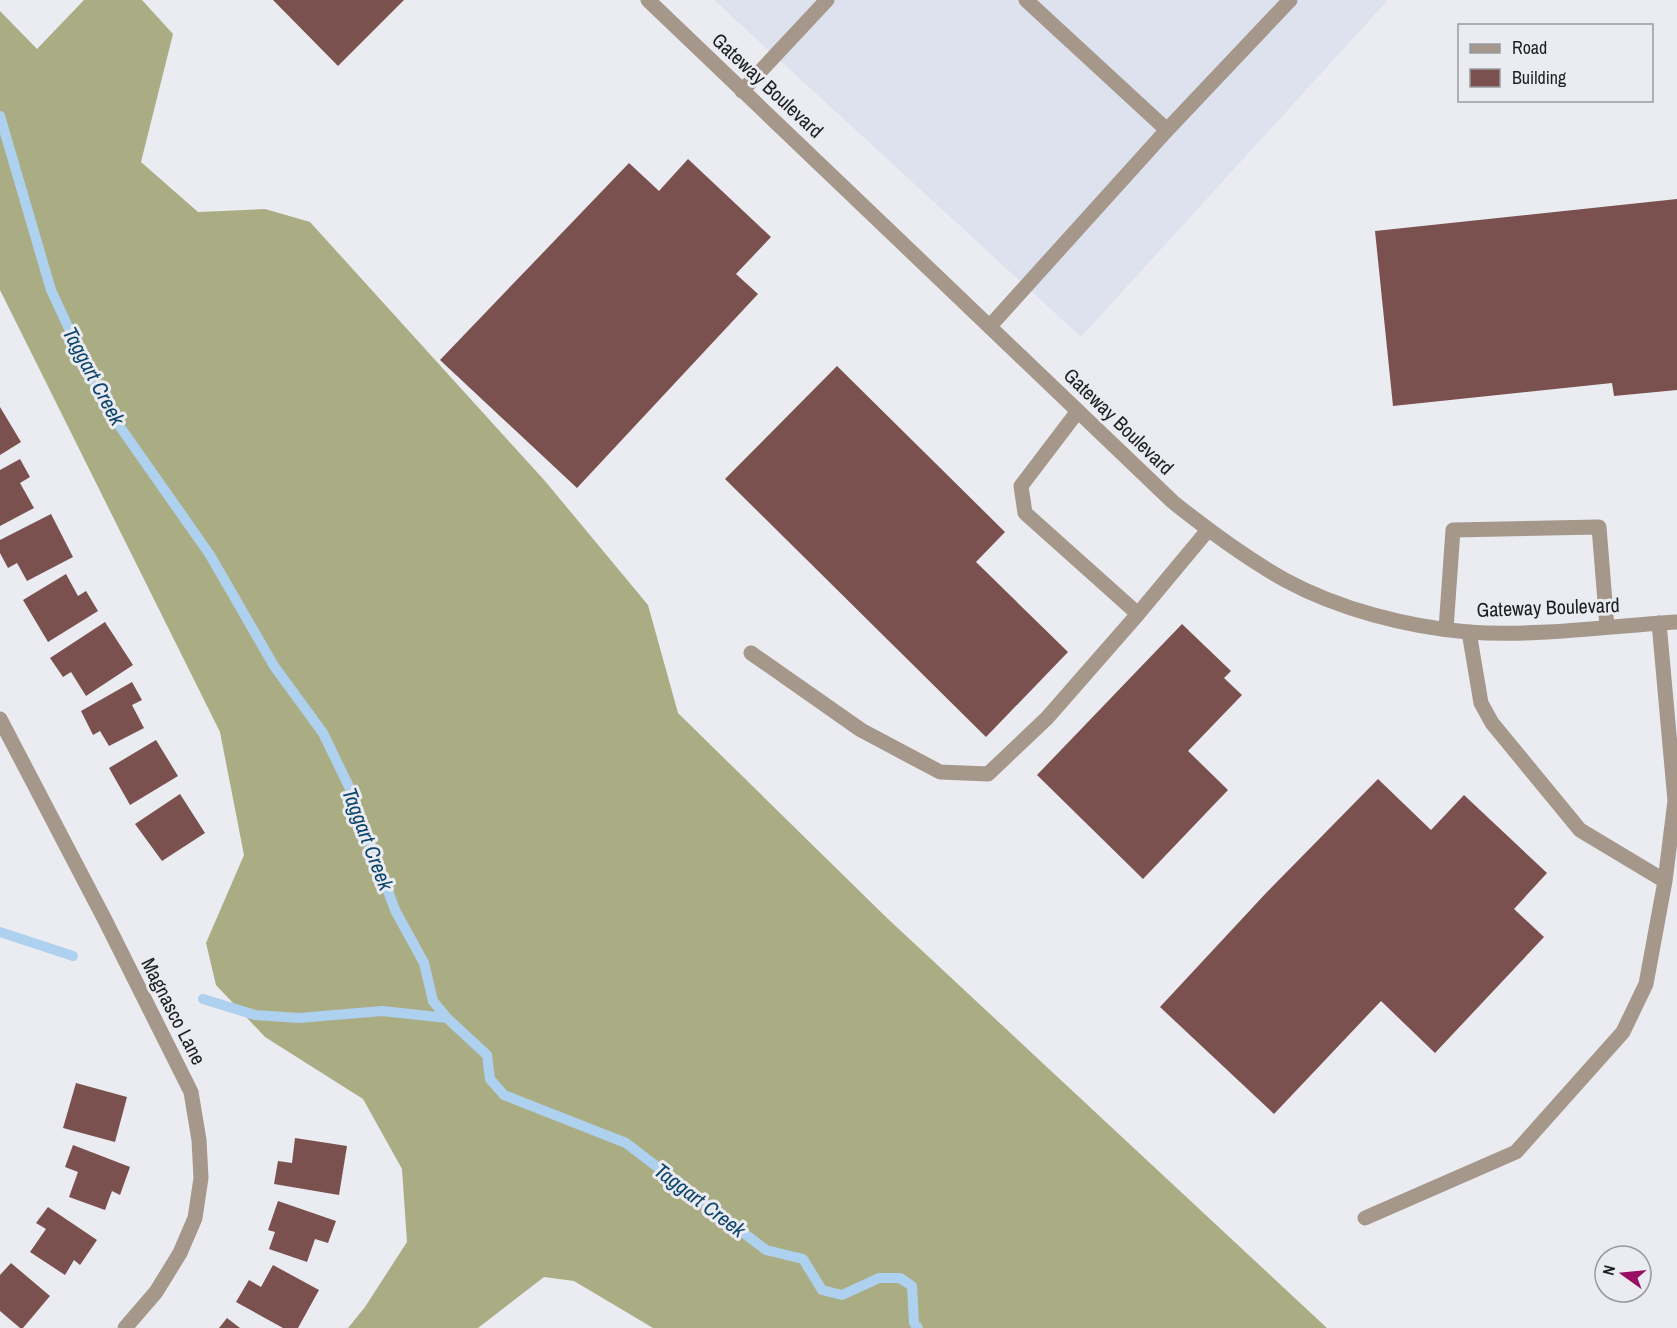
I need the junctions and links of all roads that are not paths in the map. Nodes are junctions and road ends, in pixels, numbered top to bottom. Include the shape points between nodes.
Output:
1 (648, 0) edge
2 (827, 0) edge
3 (1026, 0) edge
4 (1290, 0) edge
5 (742, 91) junction
6 (1167, 130) junction
7 (990, 326) junction
8 (1078, 411) junction
9 (1208, 530) junction
10 (1138, 614) junction
11 (1677, 621) edge
12 (1659, 623) junction
13 (1607, 627) junction
14 (1446, 629) junction
15 (1469, 632) junction
16 (751, 653) dead end
17 (0, 719) edge
18 (1665, 881) junction
19 (1365, 1218) dead end
20 (125, 1328) edge

1 - 5 street, Gateway Boulevard
2 - 5 street
3 - 6 street
4 - 6 street
5 - 7 street, Gateway Boulevard
6 - 7 street
7 - 8 street, Gateway Boulevard
8 - 9 street, Gateway Boulevard
8 - 10 street via 1021,486 1025,513
9 - 10 street
9 - 14 street, Gateway Boulevard via 1305,590 1369,614
10 - 16 street via 1047,718 988,774 940,772 861,730
11 - 12 street, Gateway Boulevard
12 - 13 street, Gateway Boulevard
12 - 18 street via 1675,801
13 - 14 street via 1599,527 1588,527 1453,530
13 - 15 street, Gateway Boulevard
14 - 15 street, Gateway Boulevard
15 - 18 street via 1480,703 1492,723 1580,830
17 - 20 street, Magnasco Lane via 191,1092 201,1178 195,1218 156,1292
18 - 19 street via 1646,984 1623,1032 1516,1152

